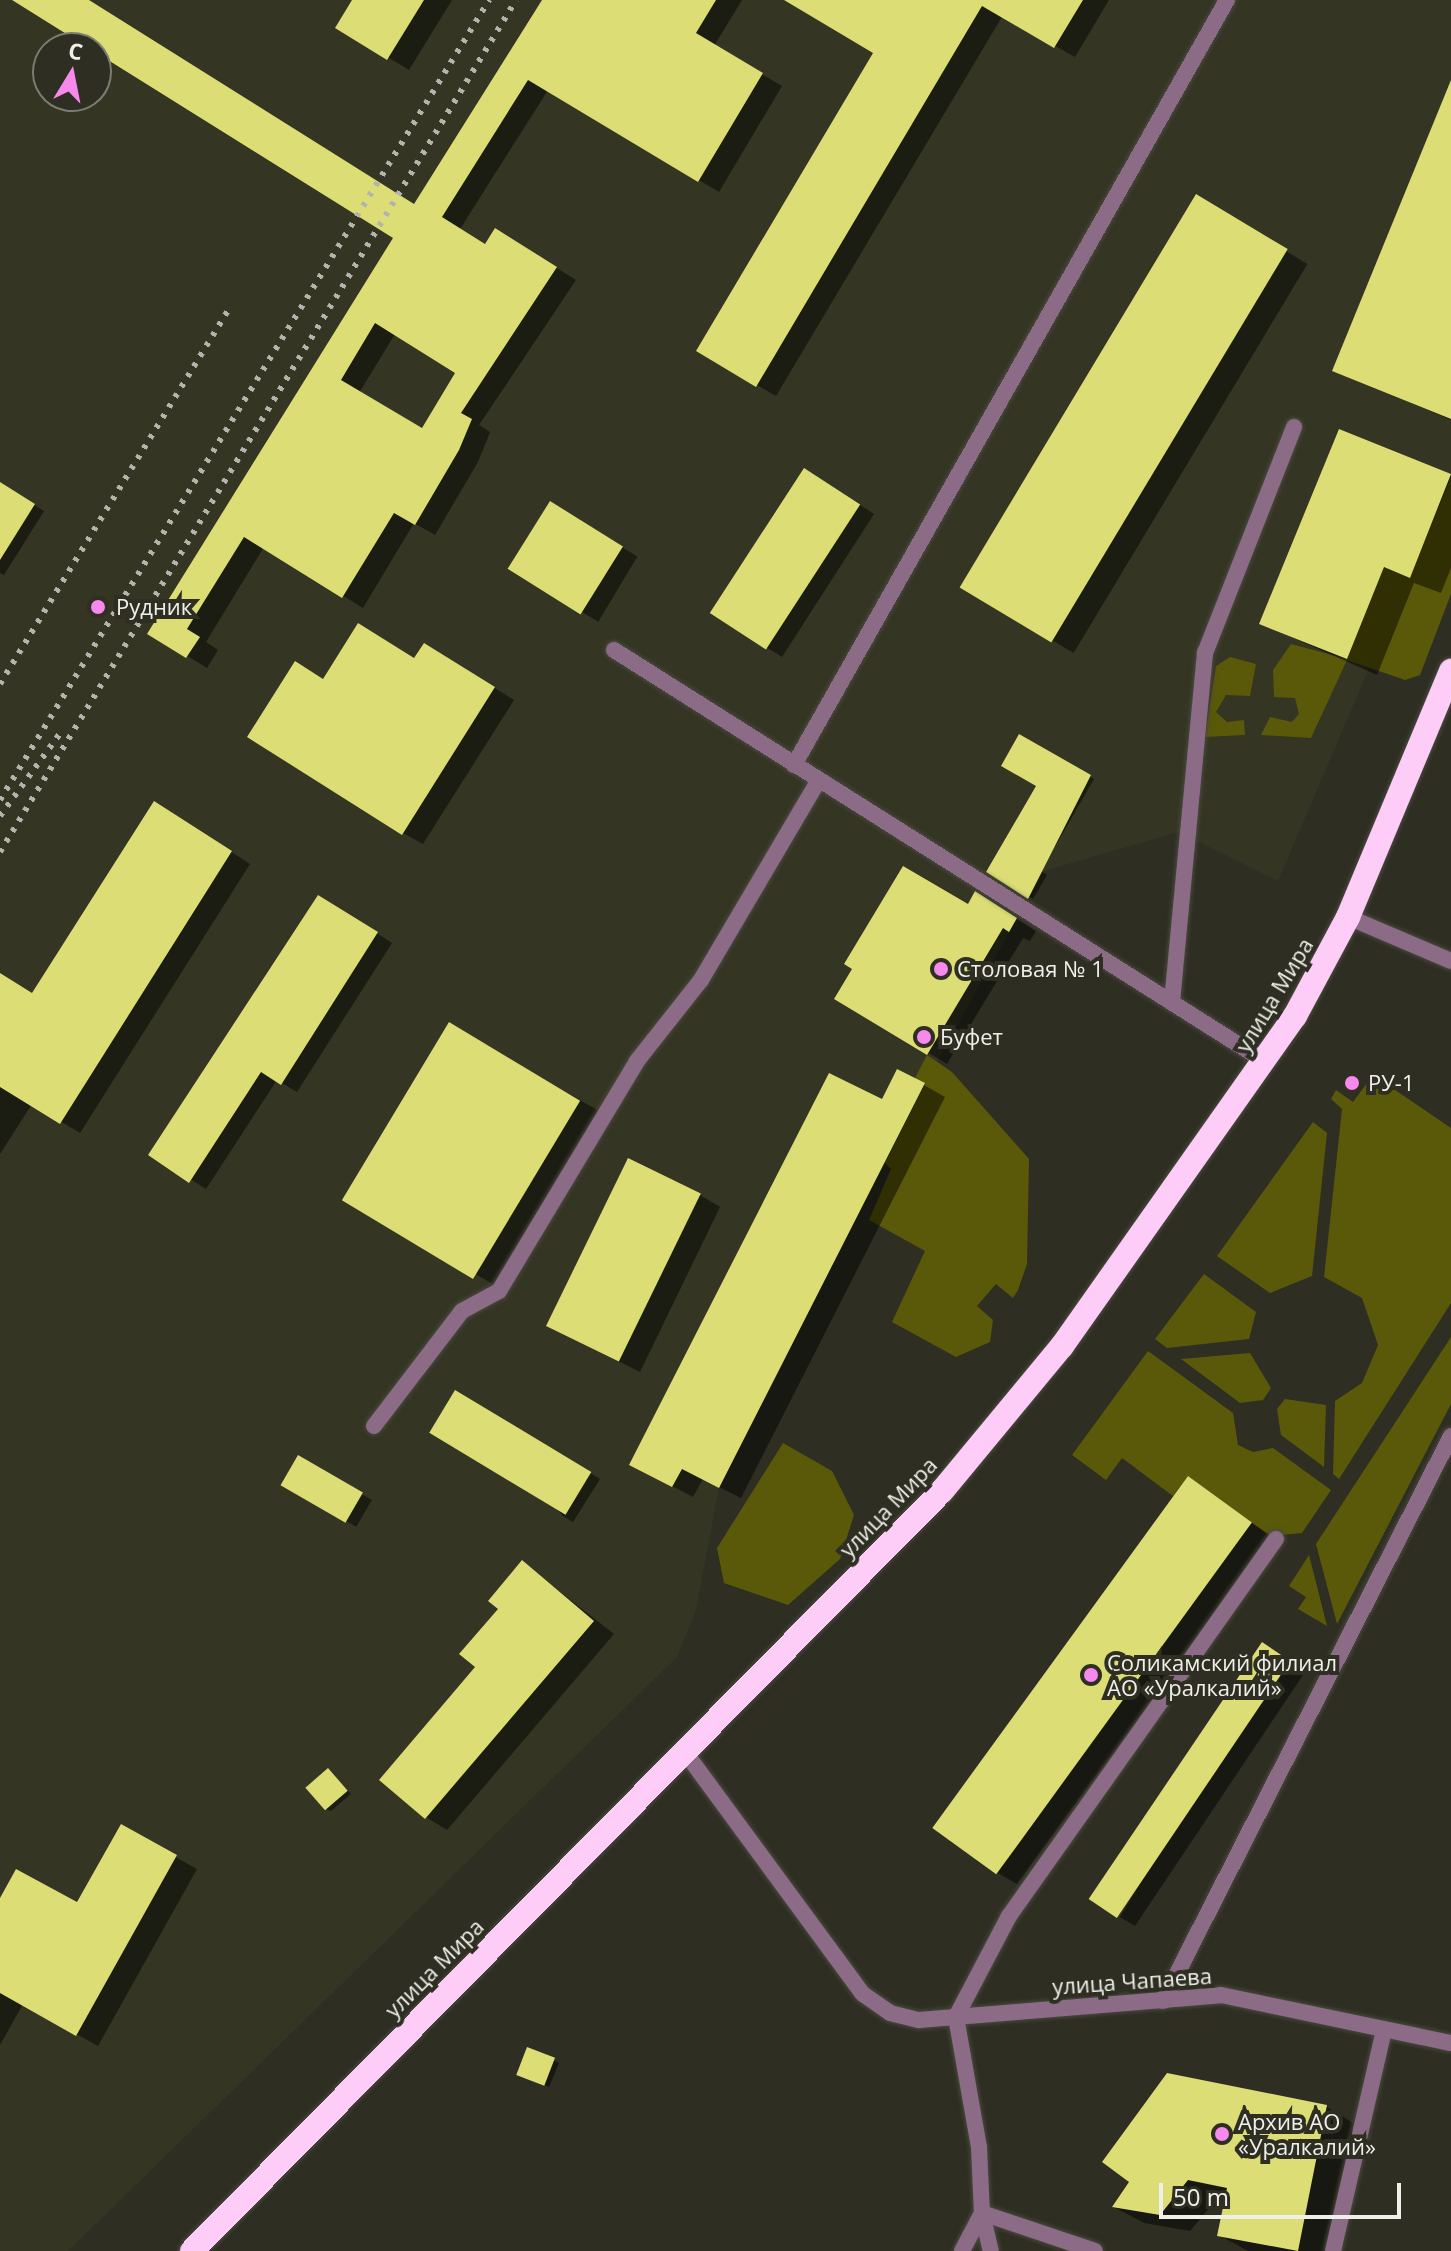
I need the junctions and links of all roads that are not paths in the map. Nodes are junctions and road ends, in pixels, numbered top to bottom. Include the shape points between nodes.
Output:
1 (1227, 0) edge
2 (1294, 427) dead end
3 (614, 650) dead end
4 (1451, 671) edge
5 (794, 765) junction
6 (819, 780) junction
7 (1348, 917) junction
8 (1451, 961) edge
9 (1172, 1002) junction
10 (1266, 1062) junction
11 (374, 1426) dead end
12 (1451, 1436) edge
13 (1276, 1539) dead end
14 (685, 1752) junction
15 (1163, 2001) junction
16 (956, 2017) junction
17 (1384, 2030) junction
18 (1451, 2043) edge
19 (982, 2213) junction
20 (192, 2251) edge
21 (962, 2251) edge
22 (991, 2251) edge
23 (1095, 2251) edge
24 (1333, 2251) edge

1 - 5 street
2 - 9 street via 1205,653
3 - 5 street
4 - 7 highway, улица Мира
5 - 6 street
6 - 9 street
6 - 11 street via 709,967 637,1061 499,1291 462,1311
7 - 8 street
7 - 10 highway, улица Мира
9 - 10 street
10 - 14 highway, улица Мира via 1062,1346 942,1491
12 - 15 street
13 - 16 street via 1009,1916
14 - 16 street, улица Чапаева via 863,1994 890,2013
14 - 20 highway, улица Мира
15 - 16 street, улица Чапаева
15 - 17 street, улица Чапаева via 1221,1995
16 - 19 street via 979,2148
17 - 18 street, улица Чапаева
17 - 24 street
19 - 21 street
19 - 22 street
19 - 23 street

